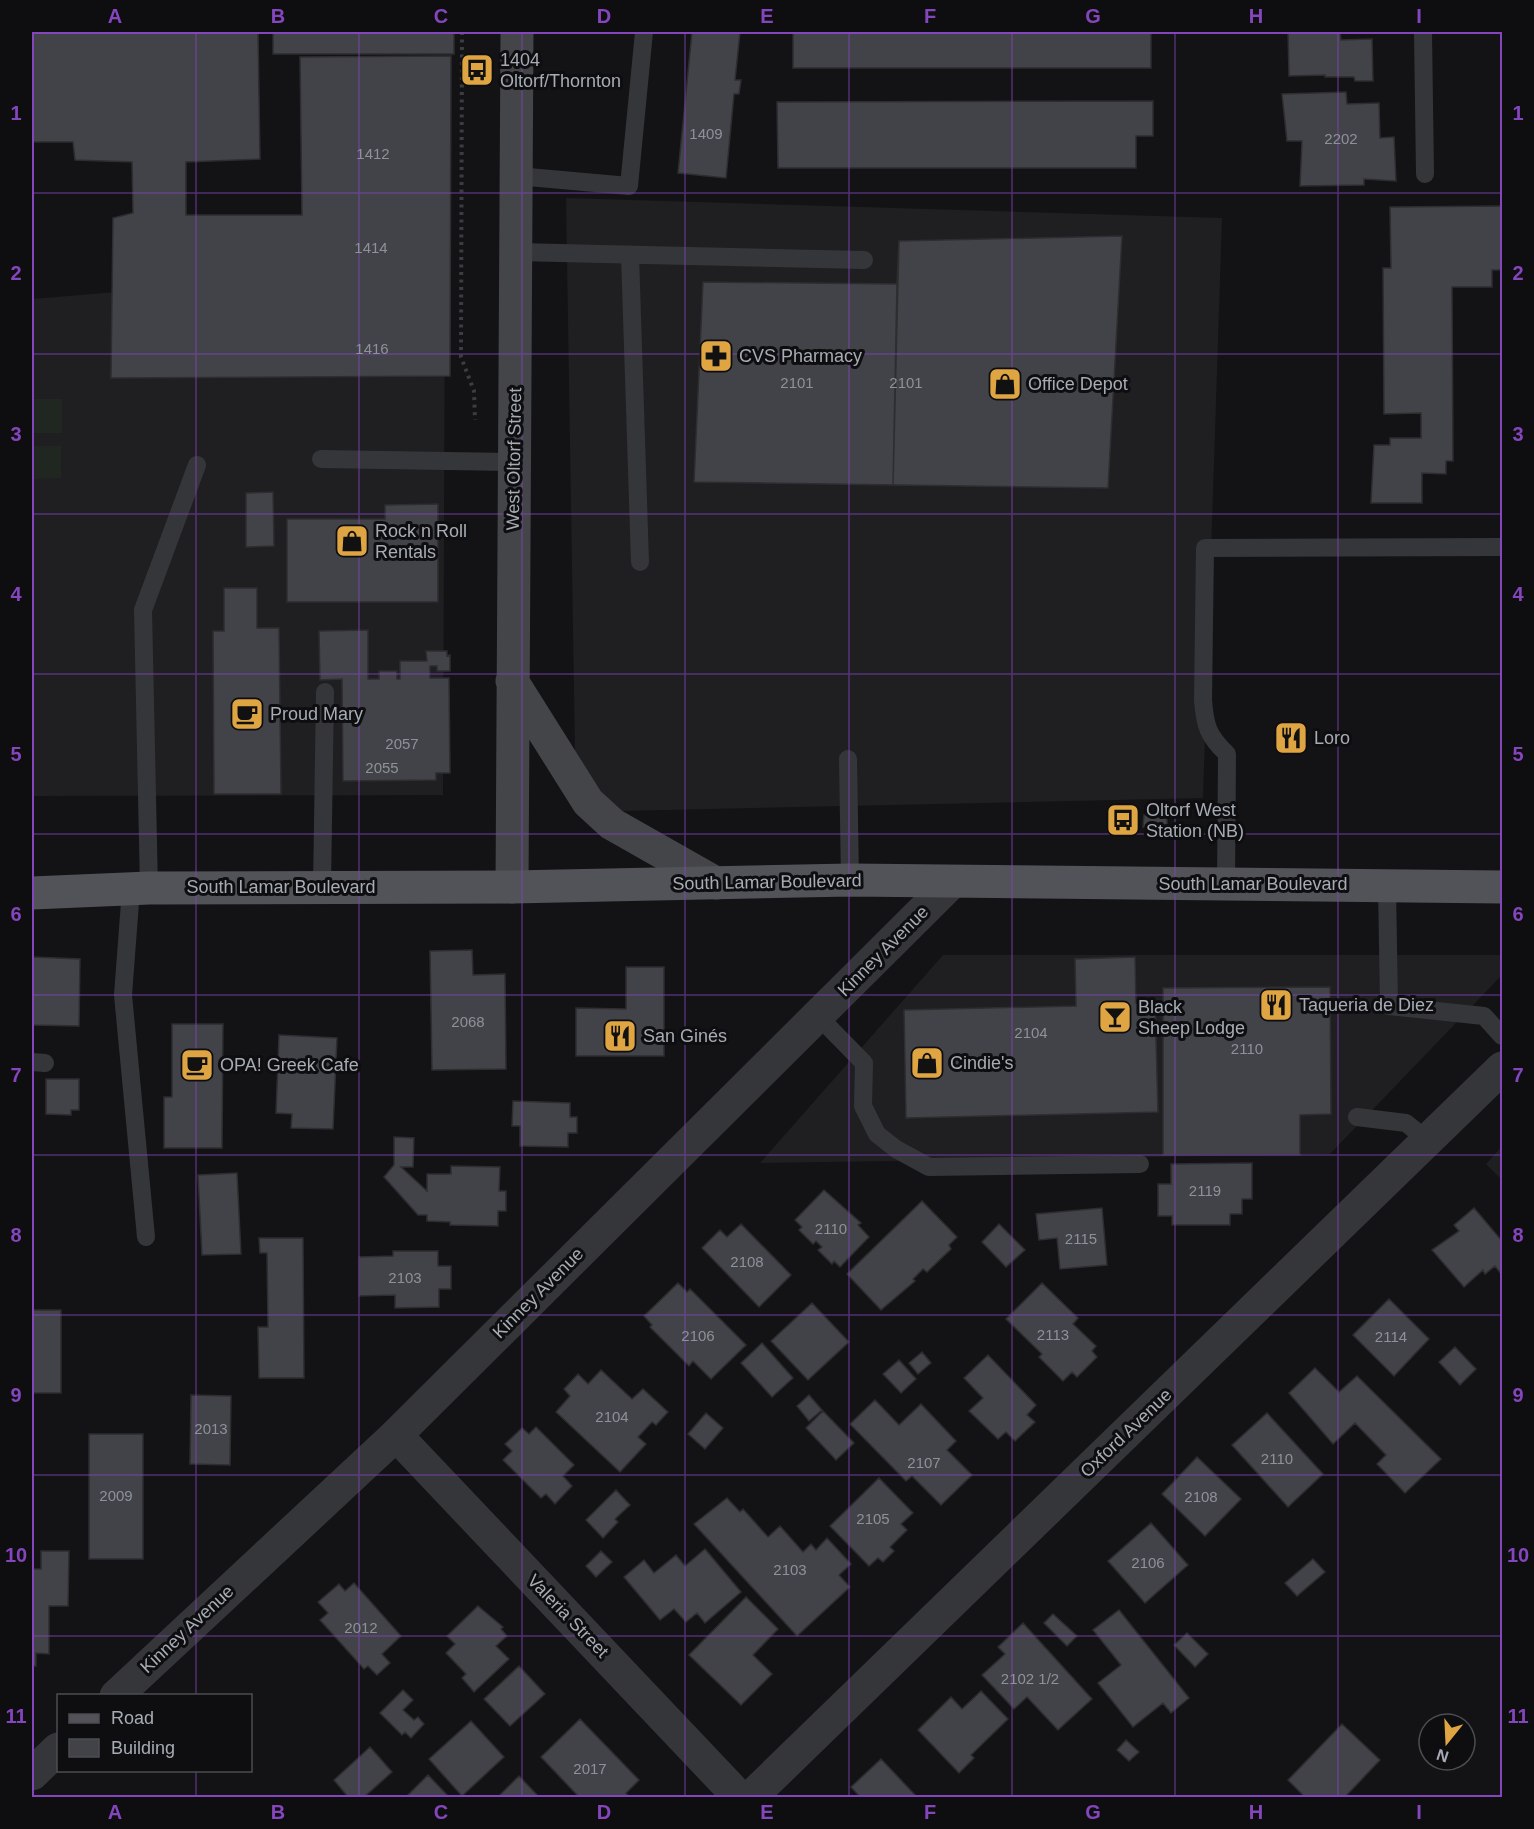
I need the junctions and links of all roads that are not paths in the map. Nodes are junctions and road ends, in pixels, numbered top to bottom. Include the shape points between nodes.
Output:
1 (517, 32) edge
2 (644, 32) edge
3 (1423, 32) edge
4 (1425, 174) dead end
5 (517, 176) junction
6 (518, 252) junction
7 (630, 255) junction
8 (864, 260) dead end
9 (321, 459) dead end
10 (514, 462) junction
11 (197, 465) dead end
12 (1503, 547) edge
13 (640, 562) dead end
14 (512, 681) junction
15 (325, 692) dead end
16 (848, 759) dead end
17 (850, 880) junction
18 (952, 882) junction
19 (716, 883) junction
20 (1226, 885) junction
21 (1387, 885) junction
22 (322, 887) junction
23 (512, 887) junction
24 (1503, 887) edge
25 (140, 888) junction
26 (32, 893) edge
27 (818, 1015) junction
28 (1503, 1036) edge
29 (1503, 1068) edge
30 (1357, 1117) dead end
31 (1427, 1140) junction
32 (1140, 1164) dead end
33 (146, 1237) dead end
34 (396, 1435) junction
35 (117, 1694) edge
36 (57, 1750) edge
37 (32, 1774) edge
38 (740, 1797) edge
39 (750, 1797) edge

1 - 5 main road, West Oltorf Street
2 - 5 lane via 629,186
3 - 4 lane
5 - 6 main road, West Oltorf Street
6 - 7 lane
6 - 10 main road, West Oltorf Street
7 - 8 lane
7 - 13 lane
9 - 10 lane
10 - 14 main road, West Oltorf Street
11 - 25 lane via 143,610
12 - 20 lane via 1205,548 1205,721 1212,740 1227,754
14 - 19 main road via 588,802 612,824
14 - 23 main road, West Oltorf Street
15 - 22 lane
16 - 17 lane
17 - 18 main road, South Lamar Boulevard
17 - 19 main road, South Lamar Boulevard
18 - 20 main road, South Lamar Boulevard
18 - 27 street, Kinney Avenue
19 - 23 main road, South Lamar Boulevard
20 - 21 main road, South Lamar Boulevard
21 - 24 main road, South Lamar Boulevard
21 - 28 lane via 1389,1006 1484,1016
22 - 23 main road, South Lamar Boulevard
22 - 25 main road, South Lamar Boulevard
25 - 26 main road, South Lamar Boulevard
25 - 33 lane via 123,995
27 - 32 lane via 864,1063 863,1106 877,1134 929,1167
27 - 34 street, Kinney Avenue
29 - 31 street, Oxford Avenue
30 - 31 lane via 1406,1123
31 - 39 street, Oxford Avenue
34 - 35 street, Kinney Avenue
34 - 38 street, Valeria Street
36 - 37 street

